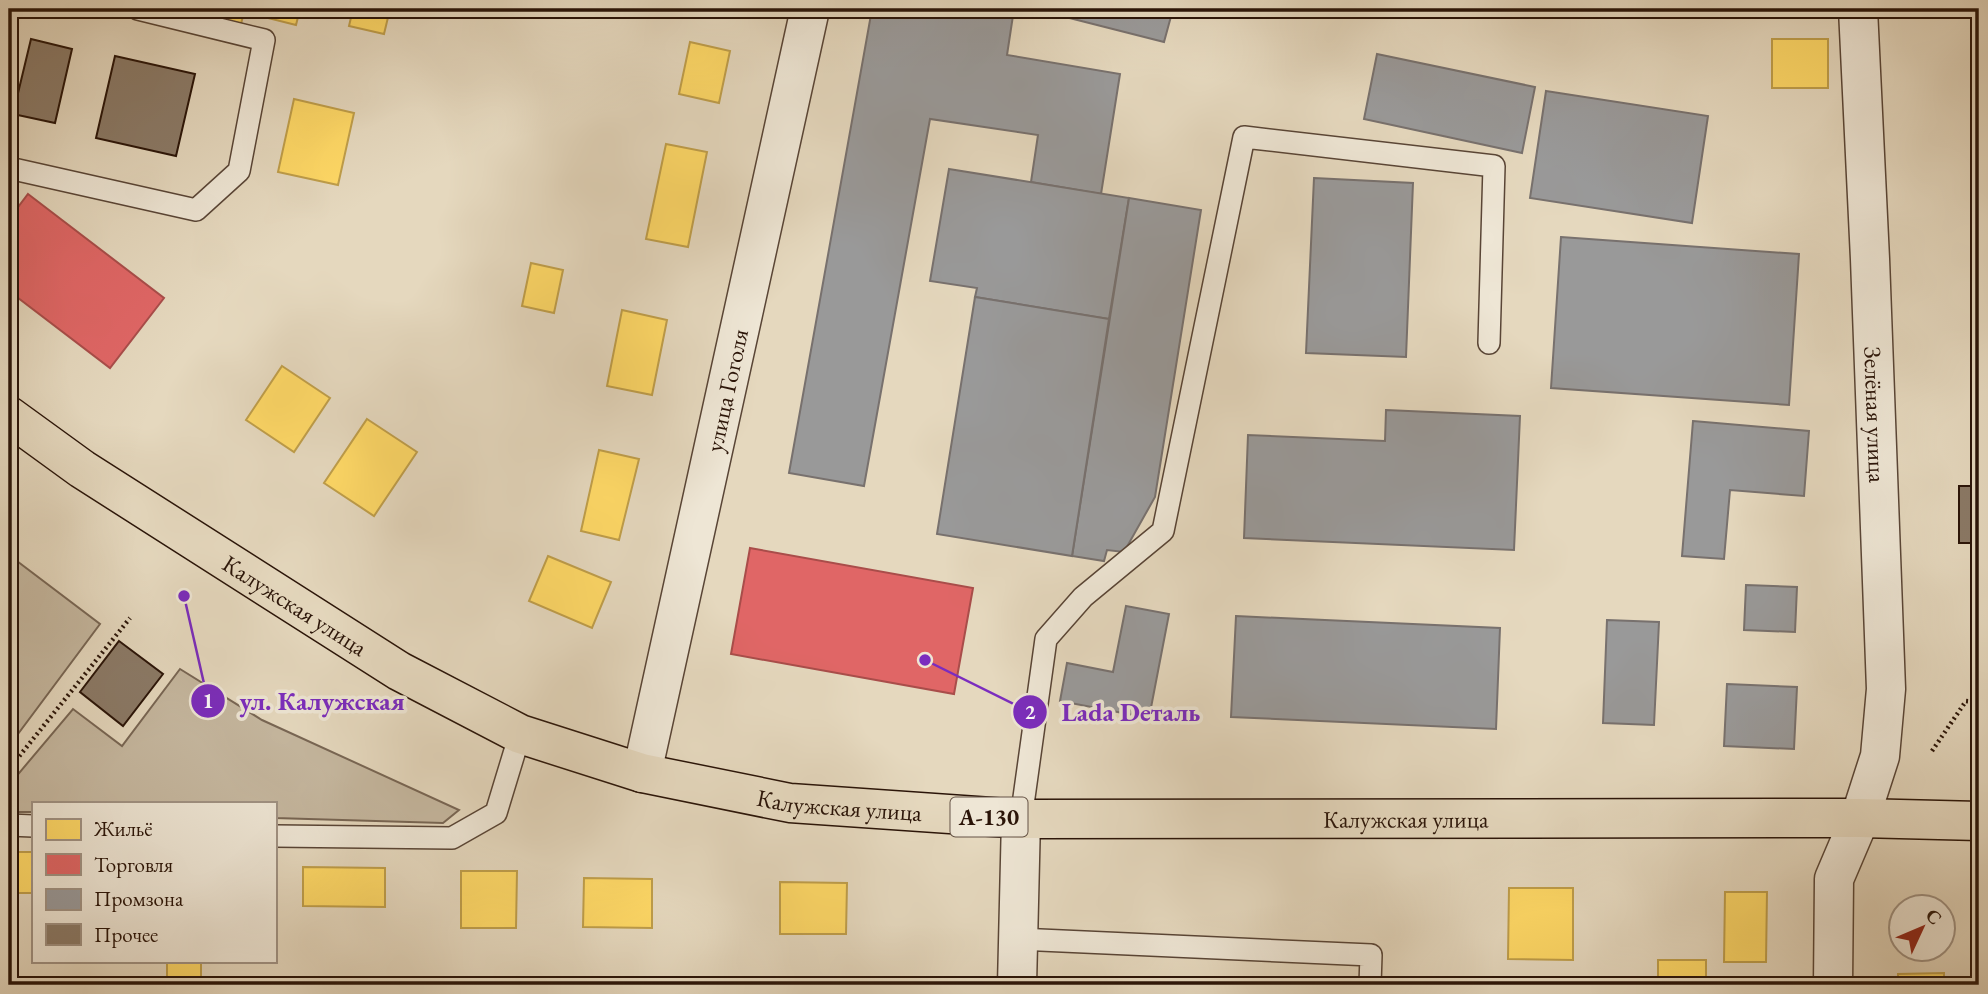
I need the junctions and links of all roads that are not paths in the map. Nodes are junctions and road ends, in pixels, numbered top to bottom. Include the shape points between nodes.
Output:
1 (138, 9) edge
2 (810, 9) edge
3 (1858, 9) edge
4 (9, 168) edge
5 (1489, 344) dead end
6 (9, 416) edge
7 (9, 446) edge
8 (82, 470) junction
9 (520, 734) junction
10 (642, 773) junction
11 (1860, 818) junction
12 (1021, 819) junction
13 (1979, 821) edge
14 (9, 825) edge
15 (32, 826) edge
16 (276, 836) edge
17 (1017, 939) junction
18 (1017, 985) edge
19 (1370, 985) edge
20 (1833, 985) edge

1 - 4 lane via 264,40 239,171 196,210
2 - 10 street, улица Гоголя
3 - 11 street, Зелёная улица via 1886,689 1880,756
5 - 12 lane via 1494,166 1244,137 1163,531 1083,597 1045,639
6 - 8 main road, Калужская улица / А-130
7 - 8 main road
8 - 9 main road, Калужская улица / А-130 via 399,671
9 - 10 main road, Калужская улица / А-130
9 - 16 lane via 496,813 452,838
10 - 12 main road, Калужская улица / А-130 via 790,803
11 - 12 main road, Калужская улица / А-130
11 - 13 main road, Калужская улица / А-130
11 - 20 street, Зелёная улица via 1834,879
12 - 17 street
14 - 15 lane
17 - 18 street
17 - 19 lane via 1371,955

